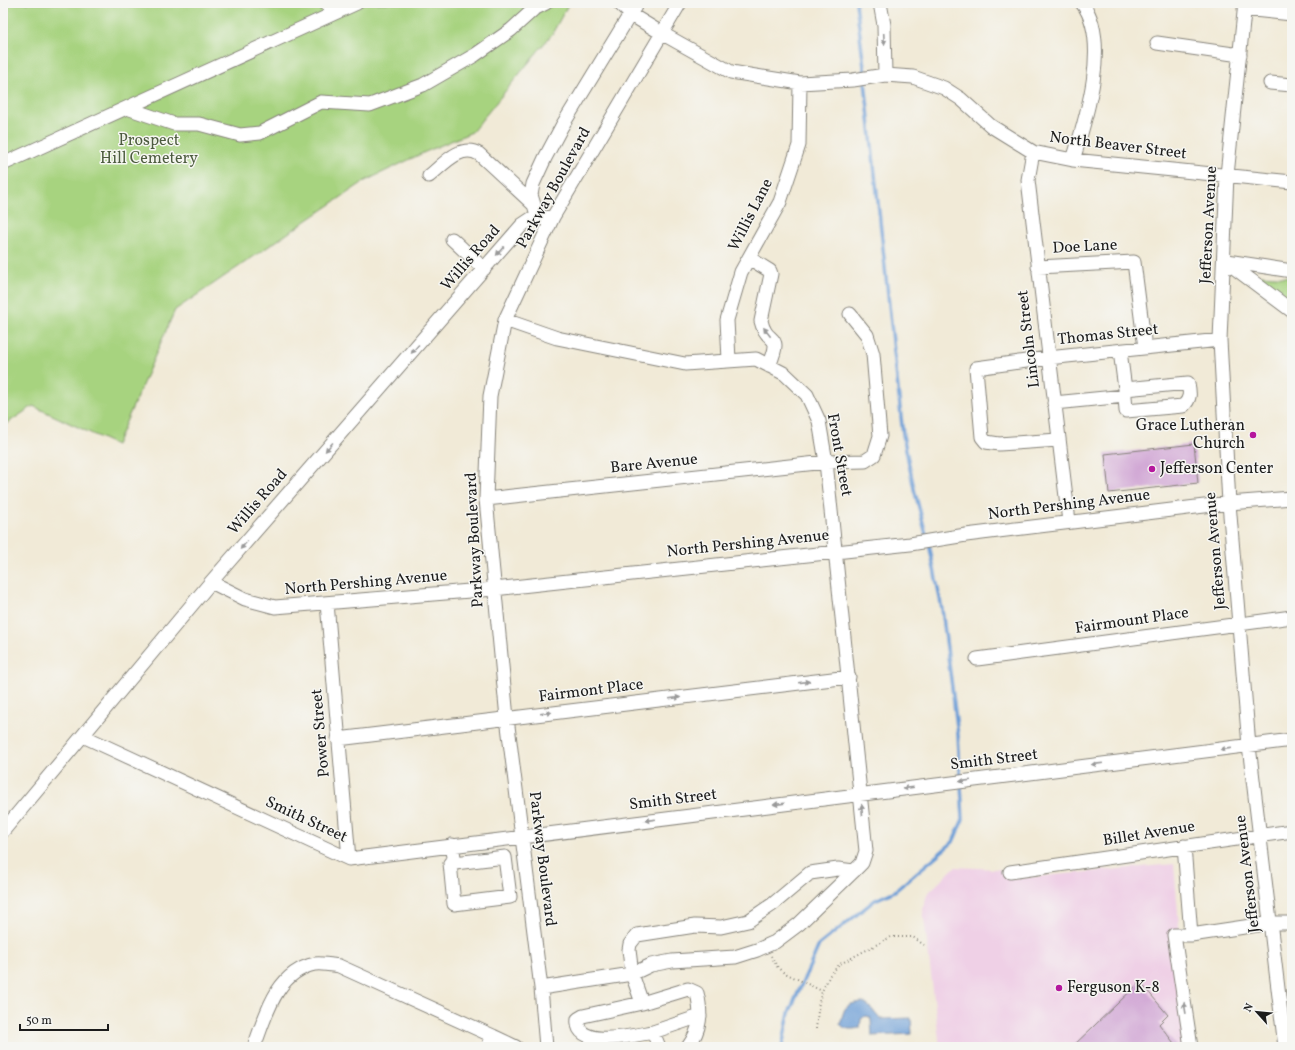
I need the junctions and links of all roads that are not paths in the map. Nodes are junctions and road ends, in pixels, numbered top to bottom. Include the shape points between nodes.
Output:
1 (316, 3) edge
2 (324, 3) edge
3 (357, 3) edge
4 (546, 3) edge
5 (619, 3) edge
6 (680, 3) edge
7 (880, 3) edge
8 (1244, 6) edge
9 (1085, 7) edge
10 (633, 8) edge
11 (344, 9) junction
12 (1292, 14) edge
13 (318, 21) junction
14 (662, 34) junction
15 (1157, 43) dead end
16 (1240, 55) junction
17 (885, 75) junction
18 (800, 83) junction
19 (1270, 83) dead end
20 (1292, 85) edge
21 (127, 108) junction
22 (1033, 152) junction
23 (1073, 160) junction
24 (3, 164) edge
25 (1228, 175) junction
26 (429, 176) dead end
27 (1292, 182) edge
28 (533, 204) junction
29 (553, 217) junction
30 (538, 218) junction
31 (452, 239) dead end
32 (749, 258) junction
33 (1224, 260) junction
34 (1038, 267) junction
35 (484, 269) junction
36 (1292, 271) edge
37 (1292, 311) edge
38 (850, 314) dead end
39 (505, 320) junction
40 (1220, 340) junction
41 (1145, 348) junction
42 (1120, 351) junction
43 (1048, 358) junction
44 (729, 360) junction
45 (769, 366) junction
46 (1054, 403) junction
47 (1058, 440) junction
48 (826, 462) junction
49 (1292, 498) edge
50 (486, 499) junction
51 (1229, 503) junction
52 (1069, 522) junction
53 (835, 551) junction
54 (211, 582) junction
55 (494, 589) junction
56 (327, 603) junction
57 (1292, 617) edge
58 (1239, 623) junction
59 (977, 659) dead end
60 (849, 677) junction
61 (507, 718) junction
62 (82, 736) junction
63 (338, 739) junction
64 (1292, 740) edge
65 (1249, 746) junction
66 (860, 793) junction
67 (3, 831) edge
68 (1292, 831) edge
69 (1260, 834) junction
70 (522, 836) junction
71 (494, 840) junction
72 (452, 845) junction
73 (1184, 846) junction
74 (349, 859) junction
75 (501, 860) junction
76 (524, 860) junction
77 (455, 863) junction
78 (854, 871) junction
79 (1010, 872) dead end
80 (528, 890) junction
81 (509, 892) junction
82 (1271, 923) junction
83 (1292, 923) edge
84 (1191, 935) junction
85 (632, 974) junction
86 (541, 988) junction
87 (642, 1003) junction
88 (700, 1016) junction
89 (654, 1032) junction
90 (491, 1042) edge
91 (254, 1047) edge
92 (516, 1047) edge
93 (546, 1047) edge
94 (659, 1047) edge
95 (688, 1047) edge
96 (1191, 1047) edge
97 (1286, 1047) edge

1 - 13 street
2 - 11 street
3 - 11 street
4 - 21 street via 534,9 475,55 423,85 370,105 321,102 260,133 240,135 199,124 174,124
5 - 10 street, North Beaver Street
6 - 14 street, Parkway Boulevard
7 -> 17 street via 884,25
8 - 12 street
8 - 16 street, Jefferson Avenue
9 - 23 street via 1096,41 1086,117
10 - 14 street, North Beaver Street
10 - 28 street via 554,140 533,184
11 - 13 street
13 - 21 street
14 - 18 street, North Beaver Street via 731,72
14 - 29 street, Parkway Boulevard
15 - 16 street
16 - 25 street, Jefferson Avenue
17 - 18 street, North Beaver Street
17 - 22 street, North Beaver Street via 913,77 944,88 961,99 991,126
18 - 32 street, Willis Lane via 799,145 780,202
19 - 20 street
21 - 24 street
22 - 23 street, North Beaver Street
22 - 34 street, Lincoln Street via 1028,180
23 - 25 street, North Beaver Street
25 - 27 street, North Beaver Street
25 - 33 street, Jefferson Avenue
26 - 28 street via 455,154 472,150
28 - 30 street
29 - 30 street, Willis Road
29 - 39 street, Parkway Boulevard
30 -> 35 street, Willis Road via 522,225
31 - 35 street
32 - 44 street, Willis Lane via 741,272 726,320
45 -> 32 street via 776,343 761,321 771,274
33 - 36 street
33 - 37 street
33 - 40 street, Jefferson Avenue
34 - 41 street, Doe Lane via 1134,262
34 - 43 street, Lincoln Street
35 -> 54 street, Willis Road
38 - 48 street, Bare Avenue via 867,335 873,354 880,436 874,456 865,461
39 - 44 street, Front Street via 557,338 685,364
39 - 50 street, Parkway Boulevard via 490,396
40 - 41 street, Thomas Street
40 - 51 street, Jefferson Avenue
41 - 42 street, Thomas Street
42 - 43 street, Thomas Street
42 - 46 street via 1125,392
43 - 46 street, Lincoln Street
43 - 47 street, Thomas Street via 976,368 982,437 986,442 999,444
44 - 45 street, Front Street via 756,359
45 - 48 street, Front Street via 785,374 807,395 819,421
46 - 47 street, Lincoln Street
47 - 52 street, Lincoln Street
48 - 50 street, Bare Avenue
48 - 53 street, Front Street
49 - 51 street, North Pershing Avenue
50 - 55 street, Parkway Boulevard
51 - 52 street, North Pershing Avenue
51 - 58 street, Jefferson Avenue
52 - 53 street, North Pershing Avenue via 910,544
53 - 55 street, North Pershing Avenue
53 - 60 street, Front Street
54 - 56 street, North Pershing Avenue via 245,599 275,607
54 - 62 street, Willis Road
55 - 56 street, North Pershing Avenue
55 - 61 street, Parkway Boulevard
56 - 63 street, Power Street
57 - 58 street, Fairmount Place
58 - 59 street, Fairmount Place
58 - 65 street, Jefferson Avenue
61 -> 60 street, Fairmont Place
60 - 66 street, Front Street
61 - 63 street, Fairmont Place
61 - 70 street, Parkway Boulevard
62 - 67 street, Willis Road
62 - 74 street, Smith Street
63 - 74 street, Power Street
64 - 65 street, Smith Street
65 -> 66 street, Smith Street
65 - 69 street, Jefferson Avenue
66 -> 70 street, Smith Street
78 -> 66 street, Front Street via 862,863 866,851
68 - 69 street, Billet Avenue
69 - 73 street, Billet Avenue
69 - 82 street, Jefferson Avenue
70 - 71 street, Smith Street
70 - 76 street, Parkway Boulevard
71 - 72 street, Smith Street
71 - 75 street
72 - 74 street, Smith Street
72 - 77 street
73 - 79 street, Billet Avenue
73 - 84 street
75 - 76 street
75 - 77 street
75 - 81 street
76 - 80 street, Parkway Boulevard
77 - 81 street via 450,863 454,904 510,897
78 - 85 street, Front Street via 799,924 775,942 735,957 672,961 651,965
78 - 85 street via 838,869 810,873 748,921 721,927 695,926 637,936 630,944
80 - 81 street
80 - 86 street, Parkway Boulevard
82 - 83 street
82 - 84 street
82 - 97 street, Jefferson Avenue
96 -> 84 street via 1174,935
85 - 86 street, Front Street
85 - 87 street
86 - 93 street, Parkway Boulevard
87 - 88 street via 688,988 697,993
87 - 89 street via 583,1016 578,1020 578,1026 588,1039 601,1042
88 - 89 street
88 - 95 street via 698,1032
89 - 94 street
90 - 91 street via 339,966 315,964 292,973 275,993
90 - 92 street

